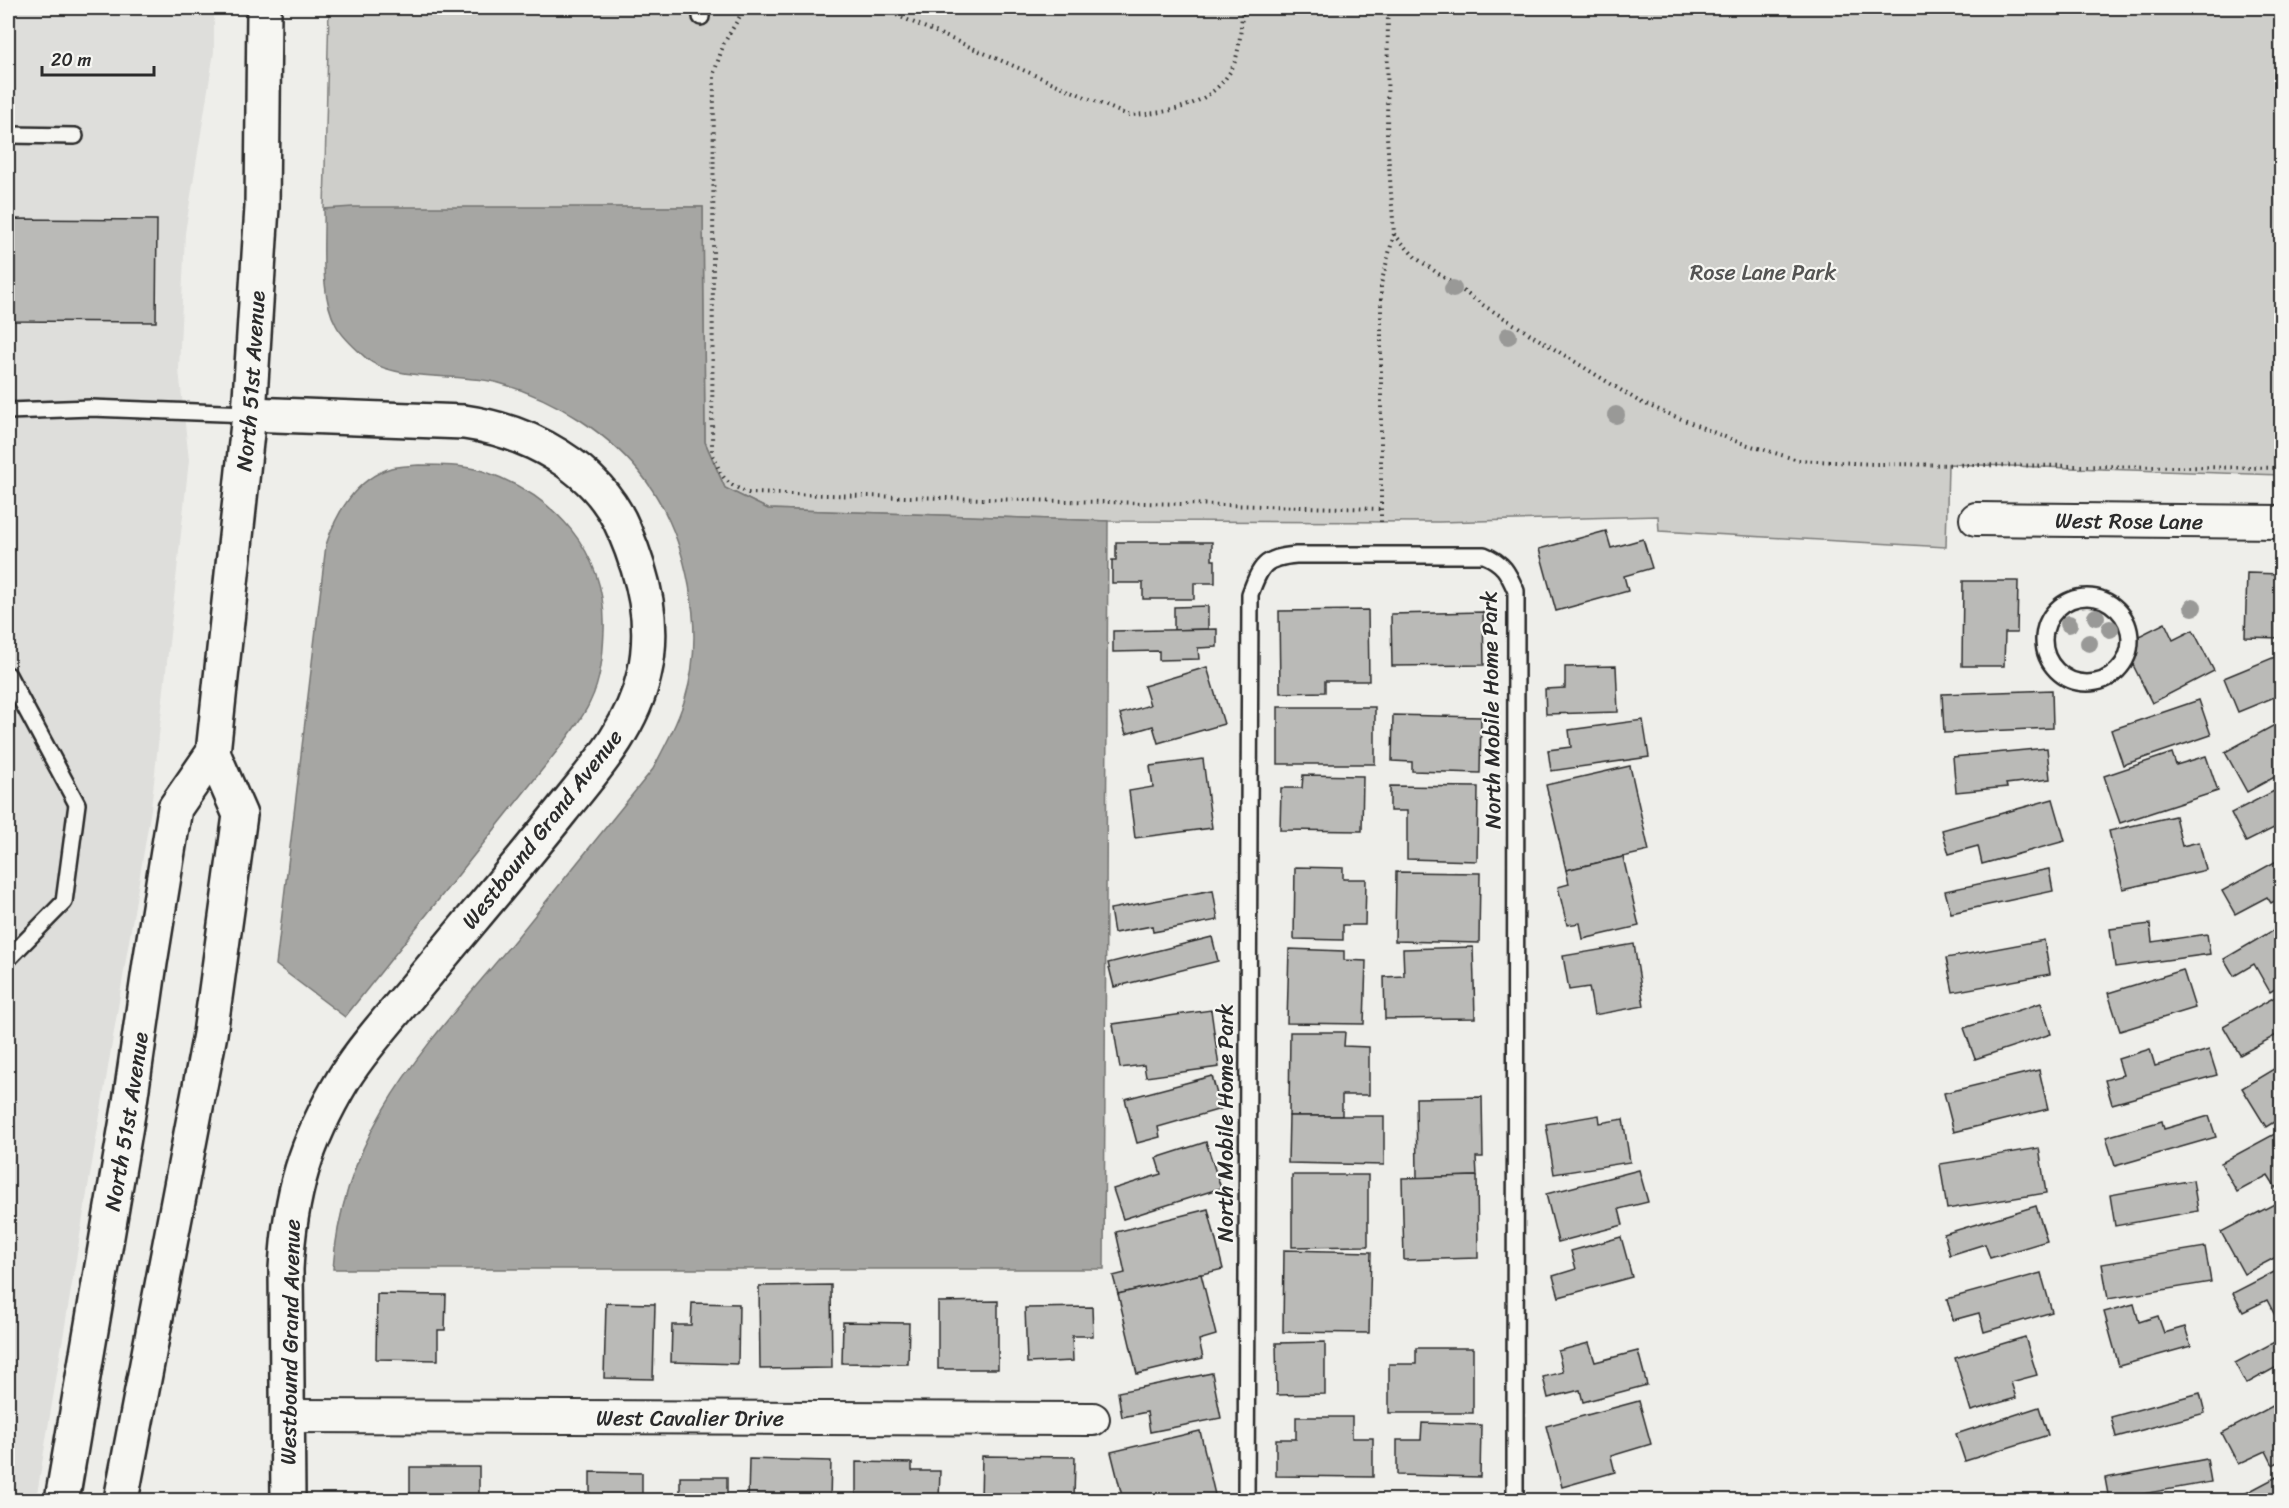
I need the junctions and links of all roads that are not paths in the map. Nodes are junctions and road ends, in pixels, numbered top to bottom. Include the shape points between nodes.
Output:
1 (264, 8) edge
2 (8, 135) edge
3 (75, 136) dead end
4 (8, 411) edge
5 (249, 414) junction
6 (1976, 519) dead end
7 (2282, 522) edge
8 (2055, 610) joint
9 (8, 675) edge
10 (213, 753) junction
11 (10, 950) edge
12 (288, 1416) junction
13 (1093, 1419) dead end
14 (62, 1500) edge
15 (121, 1500) edge
16 (288, 1500) edge
17 (1246, 1500) edge
18 (1515, 1500) edge

1 - 5 main road, North 51st Avenue via 262,207
2 - 3 lane
4 - 5 lane via 91,408
5 - 10 main road, North 51st Avenue
5 - 12 main road, Westbound Grand Avenue via 464,422 491,426 541,446 591,482 617,518 643,583 649,617 644,677 617,740 345,1077 306,1152 288,1232
6 - 7 street, West Rose Lane
8 - 8 lane via 2043,637 2051,665 2062,676 2090,683 2115,673 2124,663 2130,636 2120,611 2103,600 2082,597
9 - 11 lane via 77,804 64,902
10 - 14 main road, North 51st Avenue via 176,808
10 - 15 main road, North 51st Avenue via 240,815 210,1034
12 - 13 street, West Cavalier Drive
12 - 16 main road, Westbound Grand Avenue
17 - 18 lane, North Mobile Home Park via 1250,594 1258,572 1274,557 1484,555 1497,560 1516,591

